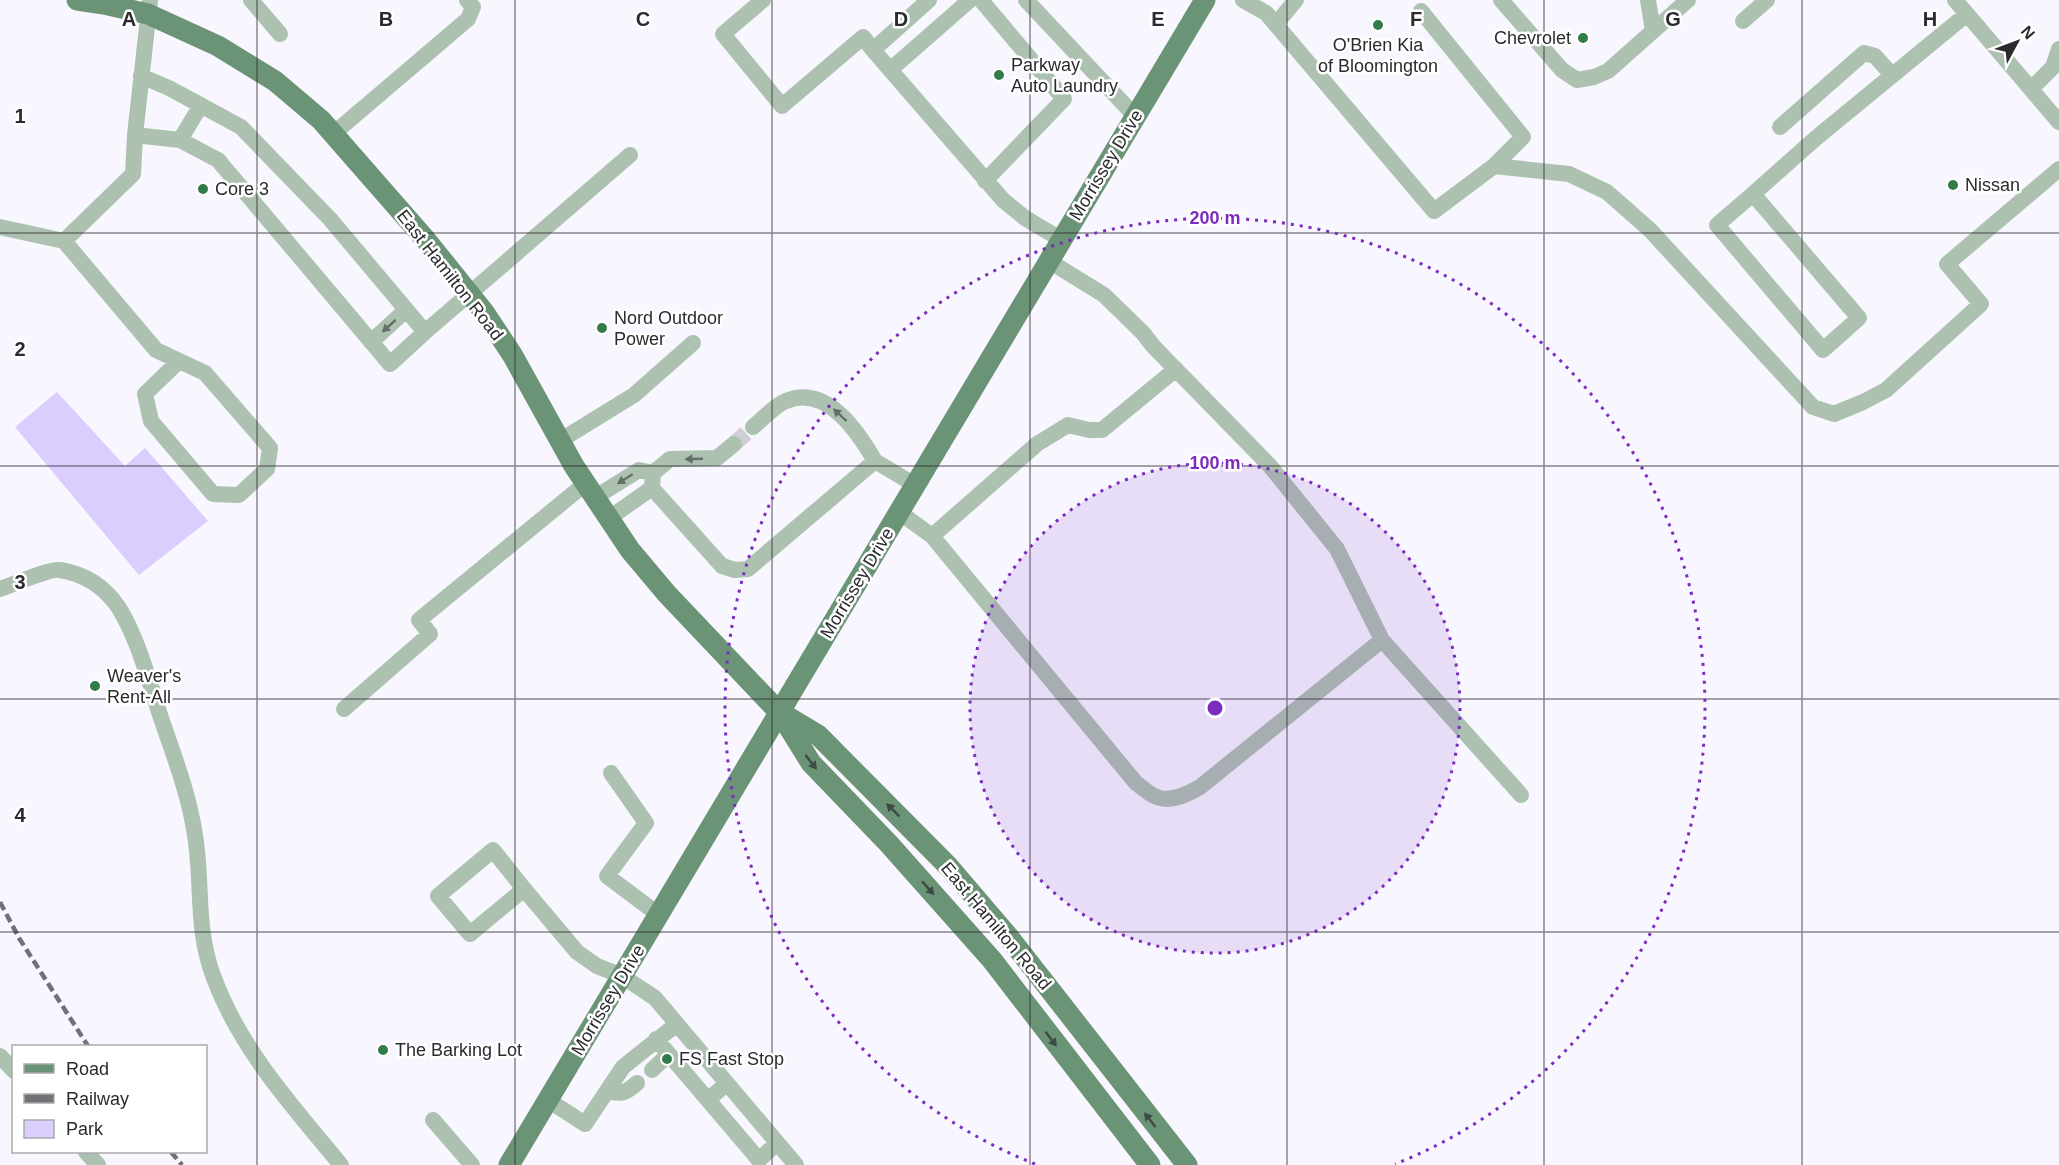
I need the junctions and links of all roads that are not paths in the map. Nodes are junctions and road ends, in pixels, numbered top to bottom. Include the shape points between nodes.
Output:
1 (77, 0) edge
2 (251, 0) edge
3 (467, 0) edge
4 (763, 0) edge
5 (929, 0) edge
6 (970, 0) edge
7 (981, 0) edge
8 (1026, 0) edge
9 (1205, 0) edge
10 (1244, 0) edge
11 (1296, 0) edge
12 (1501, 0) edge
13 (1648, 0) edge
14 (1688, 0) edge
15 (1767, 0) edge
16 (1955, 0) edge
17 (149, 7) edge
18 (1421, 11) dead end
19 (1967, 14) junction
20 (1743, 21) dead end
21 (1276, 24) junction
22 (1653, 31) junction
23 (280, 34) dead end
24 (2059, 49) edge
25 (873, 50) junction
26 (2056, 66) edge
27 (890, 70) junction
28 (1892, 75) junction
29 (141, 76) junction
30 (2031, 88) junction
31 (201, 105) junction
32 (1135, 117) junction
33 (2059, 122) edge
34 (1780, 127) dead end
35 (333, 134) junction
36 (135, 135) junction
37 (180, 140) junction
38 (630, 155) dead end
39 (1494, 166) junction
40 (2059, 169) edge
41 (985, 181) junction
42 (1753, 194) junction
43 (0, 227) edge
44 (1062, 240) junction
45 (64, 242) junction
46 (1049, 261) junction
47 (470, 294) junction
48 (406, 310) junction
49 (425, 332) junction
50 (371, 342) junction
51 (693, 343) dead end
52 (179, 361) junction
53 (1176, 369) junction
54 (753, 427) tunnel mouth
55 (561, 440) junction
56 (734, 444) tunnel mouth
57 (875, 461) junction
58 (653, 480) junction
59 (915, 485) junction
60 (590, 491) junction
61 (899, 512) junction
62 (608, 519) junction
63 (932, 536) junction
64 (0, 589) edge
65 (1382, 640) junction
66 (344, 709) dead end
67 (780, 713) junction
68 (611, 773) dead end
69 (1521, 795) dead end
70 (524, 890) junction
71 (659, 915) junction
72 (622, 976) junction
73 (677, 1024) junction
74 (656, 1039) junction
75 (669, 1054) junction
76 (0, 1056) edge
77 (12, 1069) edge
78 (652, 1070) dead end
79 (637, 1083) dead end
80 (728, 1083) junction
81 (607, 1091) junction
82 (548, 1100) junction
83 (708, 1100) junction
84 (433, 1120) dead end
85 (777, 1143) junction
86 (87, 1153) edge
87 (98, 1165) edge
88 (341, 1165) edge
89 (472, 1165) edge
90 (509, 1165) edge
91 (796, 1165) edge
92 (1150, 1165) edge
93 (1187, 1165) edge

1 - 17 main road, East Hamilton Road
2 - 23 street
3 - 35 street via 473,7 468,19
4 - 25 street via 723,34 783,106 864,38
5 - 25 street
6 - 27 street
7 - 41 street via 1064,99
8 - 32 street
9 - 32 main road, Morrissey Drive
10 - 21 street
11 - 21 street
12 - 22 street via 1562,70 1577,80 1608,71
13 - 22 street
14 - 22 street
15 - 20 street
16 - 19 street
17 - 29 street
17 - 35 main road, East Hamilton Road via 252,65 304,105
18 - 39 street via 1523,137
19 - 28 street
19 - 30 street
21 - 39 street via 1434,211
24 - 26 street
25 - 27 street
26 - 30 street
27 - 41 street
28 - 34 street via 1875,56 1864,53
28 - 42 street
29 - 31 street
29 - 36 street
30 - 33 street
31 - 37 street
31 - 48 street via 241,127 330,219
32 - 44 main road, Morrissey Drive
35 - 47 main road, East Hamilton Road
36 - 37 street
36 - 45 street via 133,174
37 - 50 street via 218,160
38 - 47 street
39 - 40 street via 1569,174 1607,192 1650,230 1813,407 1834,414 1886,390 1981,304 1947,264
41 - 44 street via 1025,218
42 - 42 street via 1717,225 1823,350 1859,318
43 - 45 street
44 - 46 main road, Morrissey Drive
45 - 52 street via 156,350
46 - 53 street via 1104,295
46 - 59 main road, Morrissey Drive
47 - 49 street
47 - 55 main road, East Hamilton Road via 513,356
48 - 49 street
48 -> 50 street
49 - 50 street via 390,364
51 - 55 street via 634,394
52 - 52 street via 205,373 270,448 267,469 239,495 213,495 151,421 145,394
53 - 63 street via 1102,430 1068,425 1037,444
53 - 65 street via 1270,466 1337,549
57 -> 54 street via 838,410 809,397 786,401
55 - 60 main road, East Hamilton Road
56 -> 58 street via 717,458 670,459
57 - 58 street via 748,569 722,566
57 - 59 street
58 -> 60 street via 639,470
58 - 62 street
59 - 61 main road, Morrissey Drive
60 - 62 main road, East Hamilton Road
60 - 66 street via 419,620 430,634
61 - 63 street
61 - 67 main road, Morrissey Drive
62 - 67 main road, East Hamilton Road via 667,594
63 - 65 street via 1136,783 1157,798 1171,799 1200,787
64 - 88 street via 57,569 82,575 100,586 118,607 138,649 189,802 196,837 201,931 214,980 257,1058
65 - 69 street
67 - 71 main road, Morrissey Drive
67 -> 92 main road, East Hamilton Road via 810,763 889,844 992,960
93 -> 67 main road, East Hamilton Road via 1008,936 949,867 818,735
68 - 71 street via 646,823 607,876
70 - 70 street via 493,850 438,896 470,934
70 - 72 street via 577,952
71 - 72 main road, Morrissey Drive
72 - 73 street via 655,998
72 - 82 main road, Morrissey Drive
73 - 74 street
73 - 80 street
74 - 75 street
74 - 81 street via 623,1067
75 - 78 street
75 - 83 street
76 - 77 street
79 - 81 street via 627,1093
80 - 83 street
80 - 85 street
81 - 82 street via 585,1124
82 - 90 main road, Morrissey Drive
83 - 85 street via 759,1160
84 - 89 street
85 - 91 street
86 - 87 street

